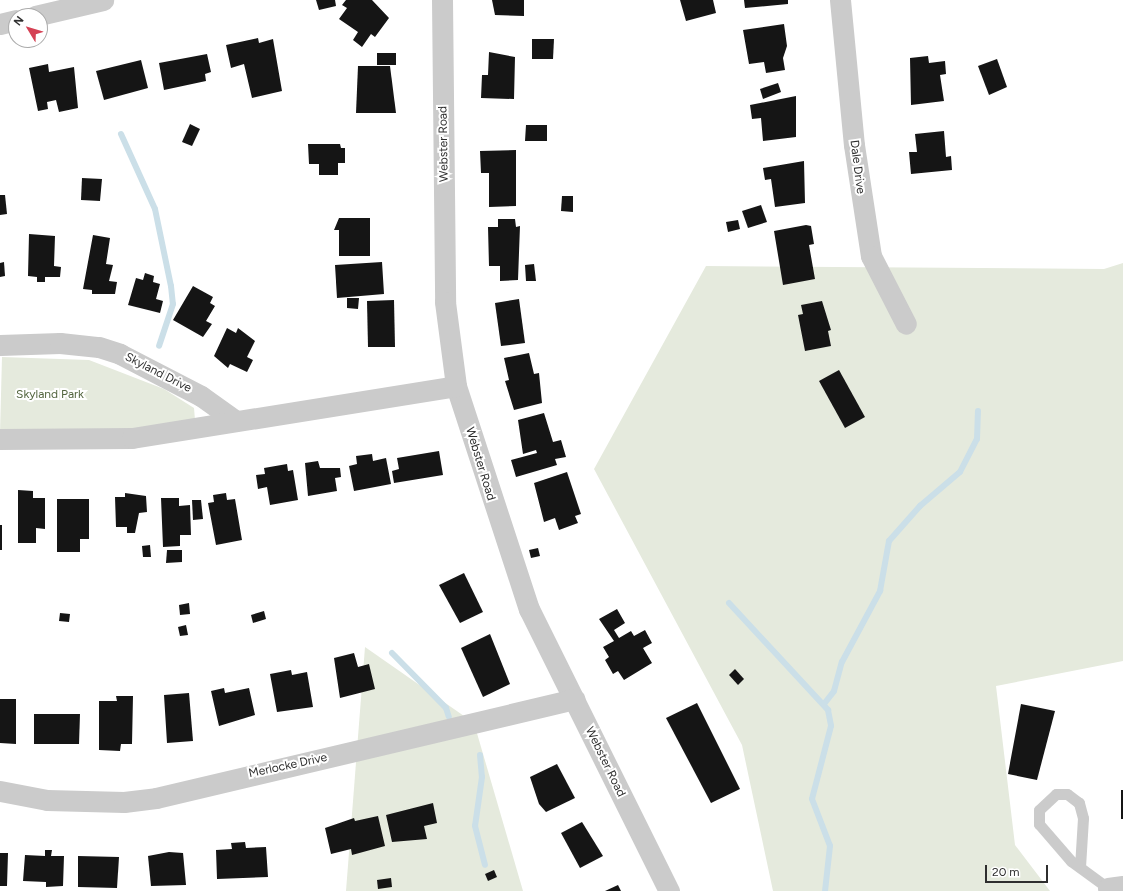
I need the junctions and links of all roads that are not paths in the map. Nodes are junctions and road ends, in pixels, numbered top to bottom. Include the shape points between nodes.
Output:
1 (103, 0) edge
2 (442, 0) edge
3 (840, 0) edge
4 (48, 13) edge
5 (906, 324) dead end
6 (0, 345) edge
7 (456, 386) junction
8 (236, 421) junction
9 (0, 439) edge
10 (574, 699) junction
11 (0, 791) edge
12 (1080, 867) junction
13 (1116, 887) edge
14 (669, 891) edge

1 - 4 street
2 - 7 street, Webster Road via 445,302
3 - 5 street, Dale Drive via 854,145 871,256
6 - 8 street, Skyland Drive via 60,343 113,352 157,370
7 - 8 street
7 - 10 street, Webster Road via 515,574
8 - 9 street via 132,438
10 - 11 street, Merlocke Drive via 156,798 124,802 47,800
10 - 14 street, Webster Road
12 - 12 lane via 1050,840 1039,824 1039,810 1056,794 1067,794 1079,803 1083,818
12 - 13 lane

